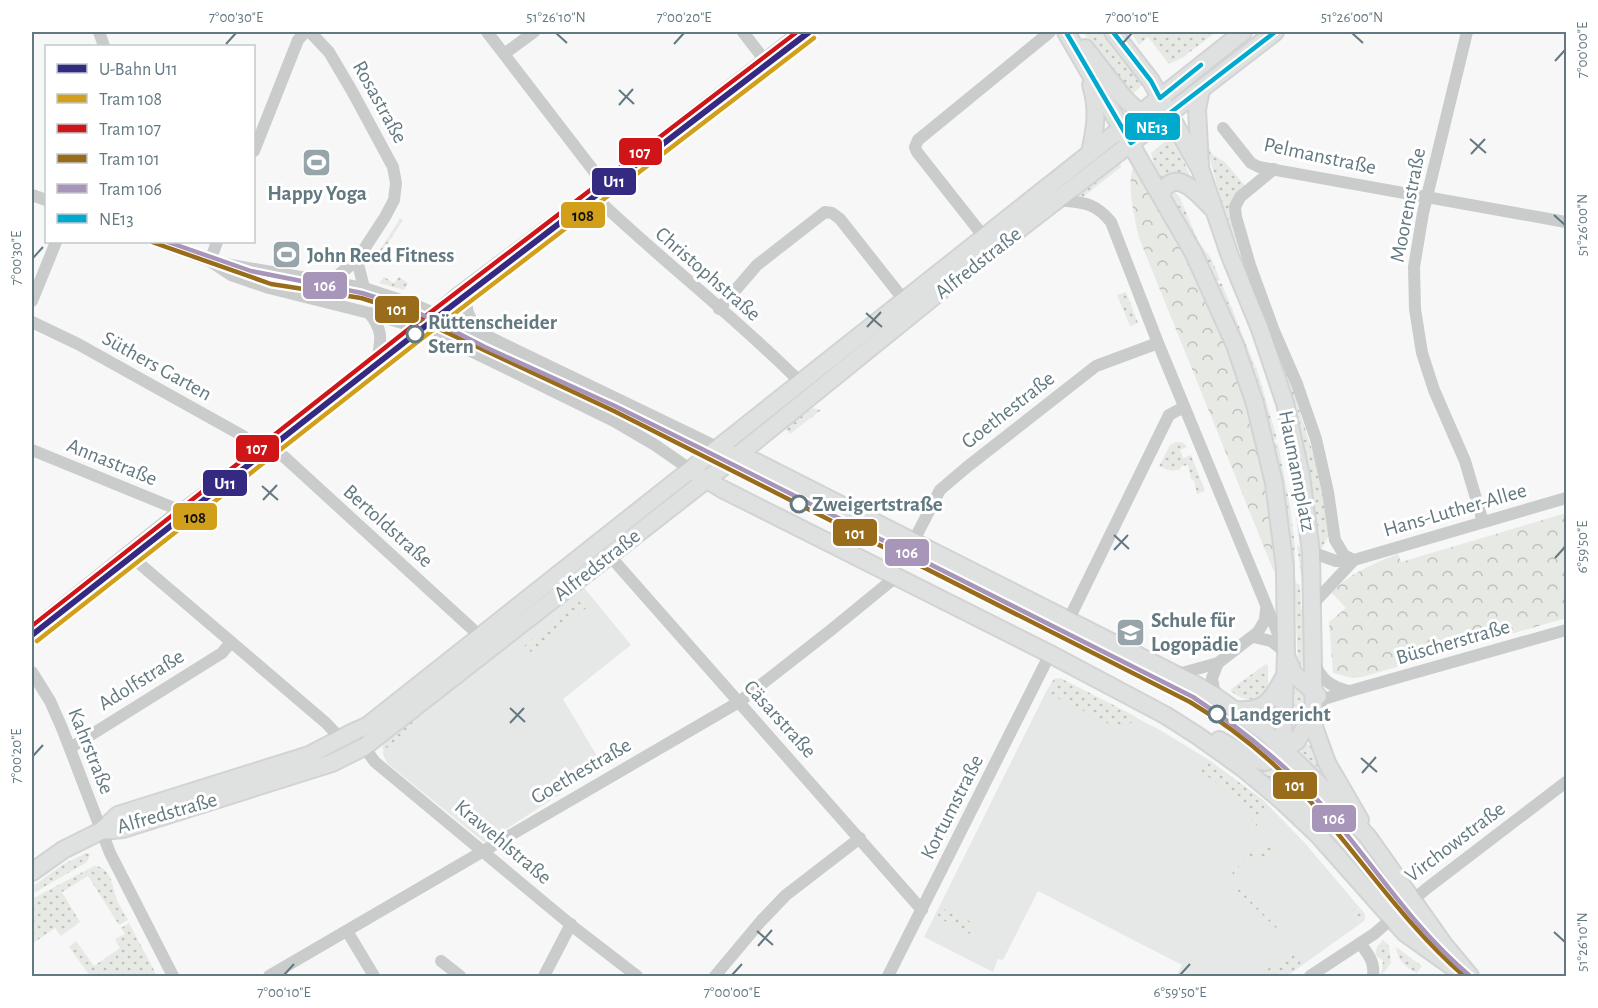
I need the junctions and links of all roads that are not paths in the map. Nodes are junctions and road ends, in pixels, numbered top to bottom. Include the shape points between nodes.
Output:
1 (305, 32) edge
2 (310, 32) edge
3 (487, 32) edge
4 (534, 32) edge
5 (743, 32) edge
6 (798, 32) edge
7 (1050, 32) edge
8 (1068, 32) edge
9 (1113, 32) edge
10 (1243, 32) edge
11 (1275, 32) edge
12 (1467, 32) edge
13 (504, 54) junction
14 (764, 58) junction
15 (1085, 64) junction
16 (1201, 90) junction
17 (1160, 98) junction
18 (1140, 114) junction
19 (1165, 117) junction
20 (1122, 127) junction
21 (1223, 128) dead end
22 (1131, 143) junction
23 (255, 145) edge
24 (1090, 153) junction
25 (1274, 169) junction
26 (1201, 171) junction
27 (603, 183) junction
28 (591, 193) junction
29 (1427, 196) junction
30 (1162, 198) junction
31 (1057, 200) junction
32 (1212, 208) junction
33 (1566, 222) edge
34 (984, 237) junction
35 (56, 243) edge
36 (160, 243) edge
37 (218, 243) edge
38 (357, 260) junction
39 (210, 261) junction
40 (473, 280) junction
41 (331, 281) junction
42 (363, 288) junction
43 (904, 300) junction
44 (32, 301) edge
45 (719, 309) junction
46 (369, 313) junction
47 (433, 313) junction
48 (32, 322) edge
49 (418, 327) junction
50 (488, 336) junction
51 (1158, 343) junction
52 (377, 362) junction
53 (801, 383) junction
54 (1184, 407) junction
55 (264, 447) junction
56 (719, 448) junction
57 (32, 450) edge
58 (737, 456) junction
59 (698, 475) junction
60 (1566, 498) edge
61 (179, 510) junction
62 (1483, 522) junction
63 (913, 542) junction
64 (1311, 552) junction
65 (127, 553) junction
66 (609, 555) junction
67 (1354, 560) junction
68 (897, 576) junction
69 (1312, 604) junction
70 (1266, 608) junction
71 (1068, 621) junction
72 (32, 628) edge
73 (1566, 630) edge
74 (481, 637) junction
75 (1253, 638) junction
76 (231, 642) junction
77 (1050, 654) junction
78 (1286, 654) junction
79 (1313, 660) junction
80 (1218, 663) junction
81 (1167, 670) junction
82 (32, 672) edge
83 (1285, 676) junction
84 (1350, 691) junction
85 (1215, 696) junction
86 (1317, 701) junction
87 (739, 702) junction
88 (1236, 710) junction
89 (367, 726) junction
90 (1198, 736) junction
91 (341, 739) junction
92 (364, 747) junction
93 (70, 748) junction
94 (1286, 750) junction
95 (1566, 782) edge
96 (101, 831) junction
97 (1319, 836) junction
98 (1368, 837) junction
99 (860, 838) junction
100 (483, 851) junction
101 (32, 872) edge
102 (1412, 900) junction
103 (922, 910) junction
104 (1391, 918) junction
105 (570, 924) junction
106 (347, 931) junction
107 (1360, 943) junction
108 (441, 961) dead end
109 (173, 976) edge
110 (269, 976) edge
111 (374, 976) edge
112 (460, 976) edge
113 (544, 976) edge
114 (637, 976) edge
115 (714, 976) edge
116 (888, 976) edge
117 (1310, 976) edge
118 (1373, 976) edge
119 (1468, 976) edge

1 - 23 street via 298,40
2 - 38 street, Rosastraße via 329,52 393,167 394,200
3 - 13 street
4 - 13 street
5 - 14 street
6 - 14 street
7 - 34 street via 918,140 915,147
8 - 15 main road, Haumannplatz
8 - 18 main road
9 - 17 main road, Haumannplatz
10 - 17 main road, Alfredstraße
11 - 16 main road, Alfredstraße
12 - 29 street, Moorenstraße
13 - 27 street
14 - 27 street
15 - 20 main road, Haumannplatz
15 - 24 main road via 1095,102 1096,123
16 - 19 main road, Alfredstraße
16 - 26 main road via 1197,109
17 - 18 main road, Alfredstraße
17 - 19 main road, Haumannplatz
18 - 19 main road via 1148,121
18 - 20 main road, Alfredstraße
19 - 22 main road, Alfredstraße
19 - 26 main road, Haumannplatz
20 - 22 main road, Haumannplatz
20 - 24 main road, Alfredstraße
21 - 25 street, Pelmanstraße via 1251,163
22 - 30 main road, Haumannplatz
22 - 31 main road, Alfredstraße
24 - 34 main road, Alfredstraße
25 - 29 street, Pelmanstraße
25 - 67 street, Haumannplatz via 1240,197 1236,217 1250,266 1316,439 1335,540 1344,555
26 - 32 main road, Haumannplatz
27 - 28 street
28 - 40 street
28 - 45 street, Christophstraße
29 - 33 street, Pelmanstraße
29 - 62 street, Moorenstraße via 1414,267 1420,342 1434,390 1466,461
30 - 32 main road via 1164,188 1178,181
30 - 78 main road, Haumannplatz via 1210,286 1255,404 1280,521 1286,575
31 - 51 street, Haumannplatz via 1087,203 1101,210 1111,222
31 - 58 main road, Alfredstraße
32 - 64 main road, Haumannplatz via 1285,403 1301,476
34 - 43 main road, Alfredstraße
35 - 44 street
36 - 39 street
37 - 39 street
38 - 41 street
38 - 42 street
39 - 41 street
39 - 46 street via 231,275 270,288
40 - 47 street
40 - 50 street via 466,312
41 - 42 street
42 - 47 street
43 - 45 street via 840,219 825,212 757,265
43 - 53 main road, Alfredstraße
45 - 53 street, Christophstraße
46 - 49 street
46 - 52 street via 381,336
47 - 49 street
47 - 50 street
48 - 55 street, Süthers Garten
49 - 52 street
49 - 59 street via 614,421
50 - 56 street
51 - 54 street, Haumannplatz
51 - 63 street, Goethestraße via 1096,366 967,467 940,490
52 - 55 street
53 - 56 main road, Alfredstraße
54 - 70 street, Haumannplatz
54 - 71 street via 1169,415
55 - 61 street
55 - 74 street, Bertoldstraße
56 - 58 main road
56 - 59 main road, Alfredstraße
57 - 61 street, Annastraße
58 - 59 main road, Alfredstraße
58 - 63 main road
59 - 66 main road, Alfredstraße
59 - 68 main road
59 - 74 main road, Alfredstraße via 584,553
60 - 62 street, Hans-Luther-Allee
61 - 65 street
62 - 67 street, Hans-Luther-Allee
63 - 71 main road
64 - 67 street, Hans-Luther-Allee via 1336,561
64 - 69 main road, Haumannplatz
65 - 72 street
65 - 76 street
66 - 87 street, Cäsarstraße
66 - 92 main road, Alfredstraße
67 - 69 street, Hans-Luther-Allee
68 - 77 main road
68 - 87 street, Goethestraße
69 - 79 main road, Haumannplatz
70 - 75 street via 1263,624
70 - 78 street, Haumannplatz
71 - 81 main road
73 - 84 street, Büscherstraße
74 - 89 main road, Alfredstraße
75 - 78 street via 1271,641
75 - 80 street
76 - 91 street
76 - 93 street, Adolfstraße via 222,652
77 - 90 main road
77 - 103 street, Kortumstraße
78 - 83 main road, Haumannplatz
78 - 86 main road via 1294,674
79 - 84 street via 1326,682
79 - 86 main road, Haumannplatz
80 - 81 street via 1182,673
80 - 85 street via 1212,678
81 - 85 main road
82 - 93 street, Kahrstraße via 50,701
83 - 88 main road via 1264,705 1254,710
83 - 94 main road, Haumannplatz
84 - 86 street, Büscherstraße
85 - 88 main road
86 - 94 main road via 1300,737
86 - 98 main road, Haumannplatz via 1317,736 1327,763
87 - 99 street, Cäsarstraße
87 - 100 street, Goethestraße
88 - 94 main road
89 - 91 main road, Alfredstraße
89 - 92 street
90 - 94 main road via 1216,739 1262,762
90 - 97 main road via 1244,769
91 - 96 main road, Alfredstraße via 309,755 118,815
92 - 96 main road, Alfredstraße via 332,763 123,829
92 - 100 street, Krawehlstraße via 375,762
93 - 96 street, Kahrstraße
94 - 97 main road, Haumannplatz via 1295,794
94 - 98 main road
95 - 102 street, Virchowstraße
96 - 101 main road via 63,850
96 - 109 street, Kahrstraße
97 - 104 main road
98 - 102 main road
99 - 103 street, Cäsarstraße
99 - 115 street via 786,895
100 - 105 street, Krawehlstraße
100 - 106 street, Goethestraße
102 - 104 street, Virchowstraße
102 - 119 main road
103 - 116 street, Kortumstraße
104 - 107 street, Virchowstraße
104 - 119 main road via 1405,933
105 - 113 street
105 - 114 street, Krawehlstraße
106 - 110 street, Goethestraße
106 - 111 street
107 - 117 street, Virchowstraße
107 - 118 street via 1371,958
108 - 112 street

